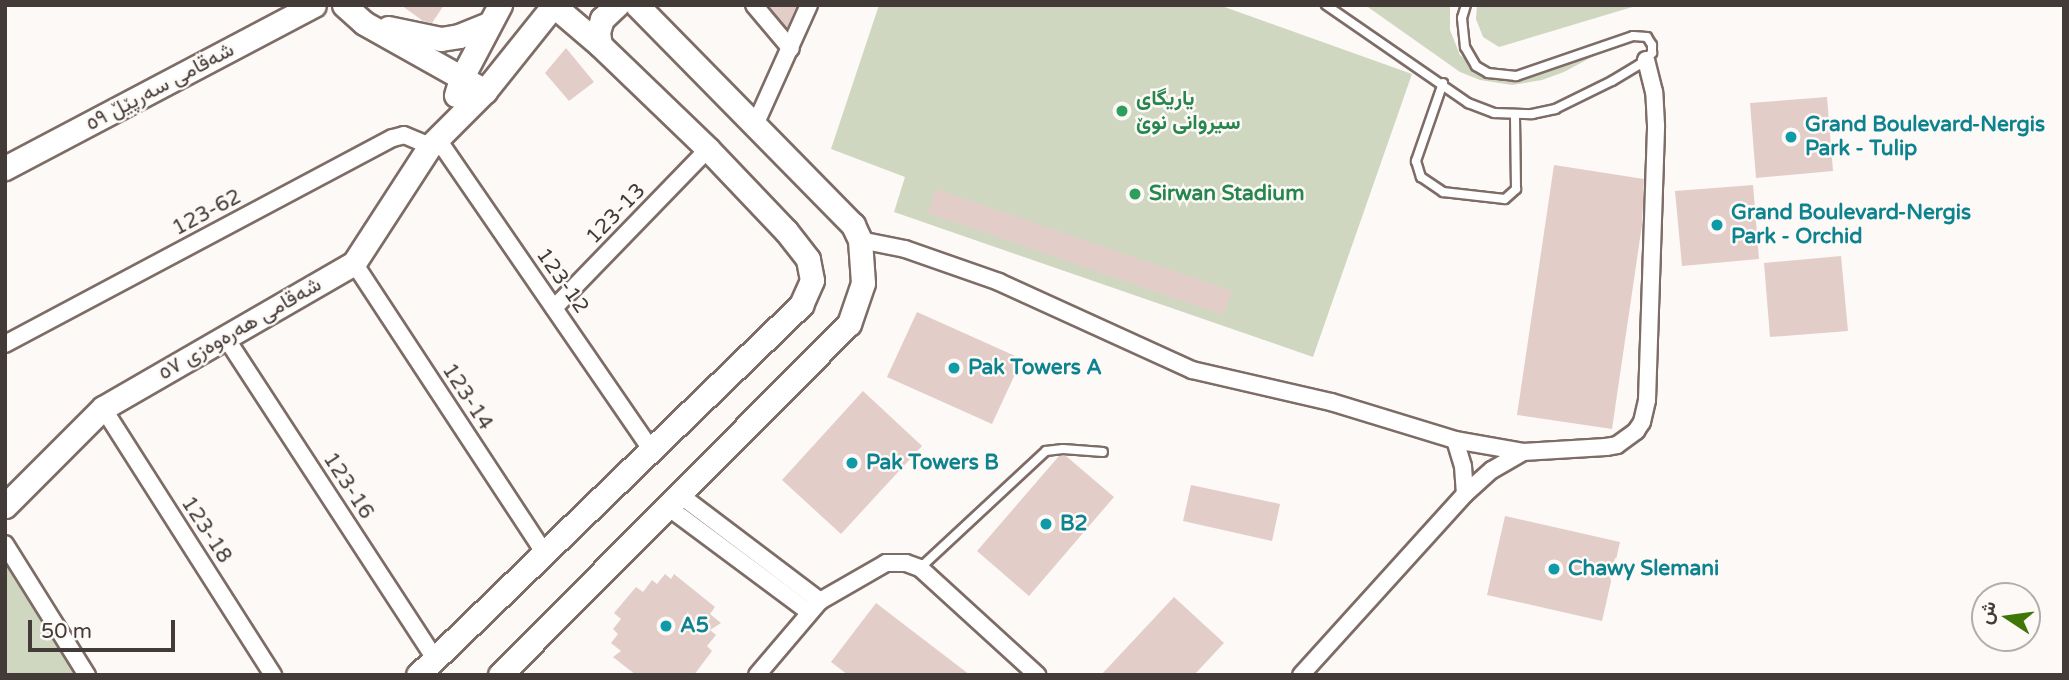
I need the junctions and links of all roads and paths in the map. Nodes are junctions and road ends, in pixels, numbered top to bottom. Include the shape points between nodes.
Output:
1 (314, 5) edge
2 (344, 5) edge
3 (553, 5) edge
4 (617, 5) edge
5 (638, 5) edge
6 (754, 5) edge
7 (809, 5) edge
8 (1326, 5) edge
9 (1466, 5) edge
10 (495, 15) edge
11 (364, 23) junction
12 (600, 45) junction
13 (791, 49) junction
14 (1646, 60) junction
15 (461, 79) junction
16 (1443, 83) junction
17 (485, 91) junction
18 (1515, 115) junction
19 (755, 125) junction
20 (438, 137) junction
21 (708, 149) junction
22 (5, 169) edge
23 (860, 240) junction
24 (354, 263) junction
25 (554, 308) junction
26 (226, 338) junction
27 (5, 344) edge
28 (103, 408) junction
29 (1455, 440) junction
30 (652, 449) junction
31 (1103, 452) dead end
32 (1523, 452) junction
33 (1465, 494) junction
34 (674, 501) junction
35 (5, 506) edge
36 (5, 544) edge
37 (545, 554) junction
38 (920, 568) junction
39 (814, 606) junction
40 (435, 658) junction
41 (88, 675) edge
42 (273, 675) edge
43 (418, 675) edge
44 (500, 675) edge
45 (757, 675) edge
46 (1037, 675) edge
47 (1301, 675) edge

1 - 22 street, شەقامی سەرپێڵ ٥٩
2 - 11 street
3 - 12 street
3 - 17 street, شەقامی هەرەوەزی ٥٧
4 - 12 street via 602,19
5 - 19 street
6 - 13 street
7 - 13 street
8 - 16 lane
9 - 14 lane via 1462,18 1465,47 1476,66 1488,73 1516,76 1639,35 1652,43
10 - 11 street via 459,36 441,39
10 - 15 street, شەقامی هەرەوەزی ٥٧
11 - 15 street
12 - 21 street
13 - 19 street
14 - 18 lane via 1555,109
14 - 32 street via 1656,125 1646,411 1636,431 1617,444 1580,451
15 - 17 street
15 - 20 street, شەقامی هەرەوەزی ٥٧
16 - 18 lane via 1468,103
16 - 18 lane via 1416,162 1421,177 1443,192 1504,199 1516,189
17 - 20 street, شەقامی هەرەوەزی ٥٧
19 - 23 street via 834,204
20 - 24 street, شەقامی هەرەوەزی ٥٧
20 - 25 street, 123-12
20 - 27 street, 123-62 via 393,138
21 - 25 street, 123-13
21 - 30 street via 808,259 812,280 802,305
23 - 29 street via 905,249 999,282 1192,370 1331,402
23 - 34 street via 863,283 849,324
24 - 26 street, شەقامی هەرەوەزی ٥٧
24 - 37 street, 123-14
25 - 30 street, 123-12
26 - 28 street, شەقامی هەرەوەزی ٥٧
26 - 40 street, 123-16
28 - 35 street, شەقامی هەرەوەزی ٥٧
28 - 42 street, 123-18
29 - 32 street
29 - 33 street
30 - 37 street
31 - 38 lane via 1046,452
32 - 33 street via 1492,470
33 - 47 street
34 - 39 street
34 - 44 street
36 - 41 street
37 - 40 street
38 - 39 street via 887,563
38 - 46 street
39 - 45 street
40 - 43 street

